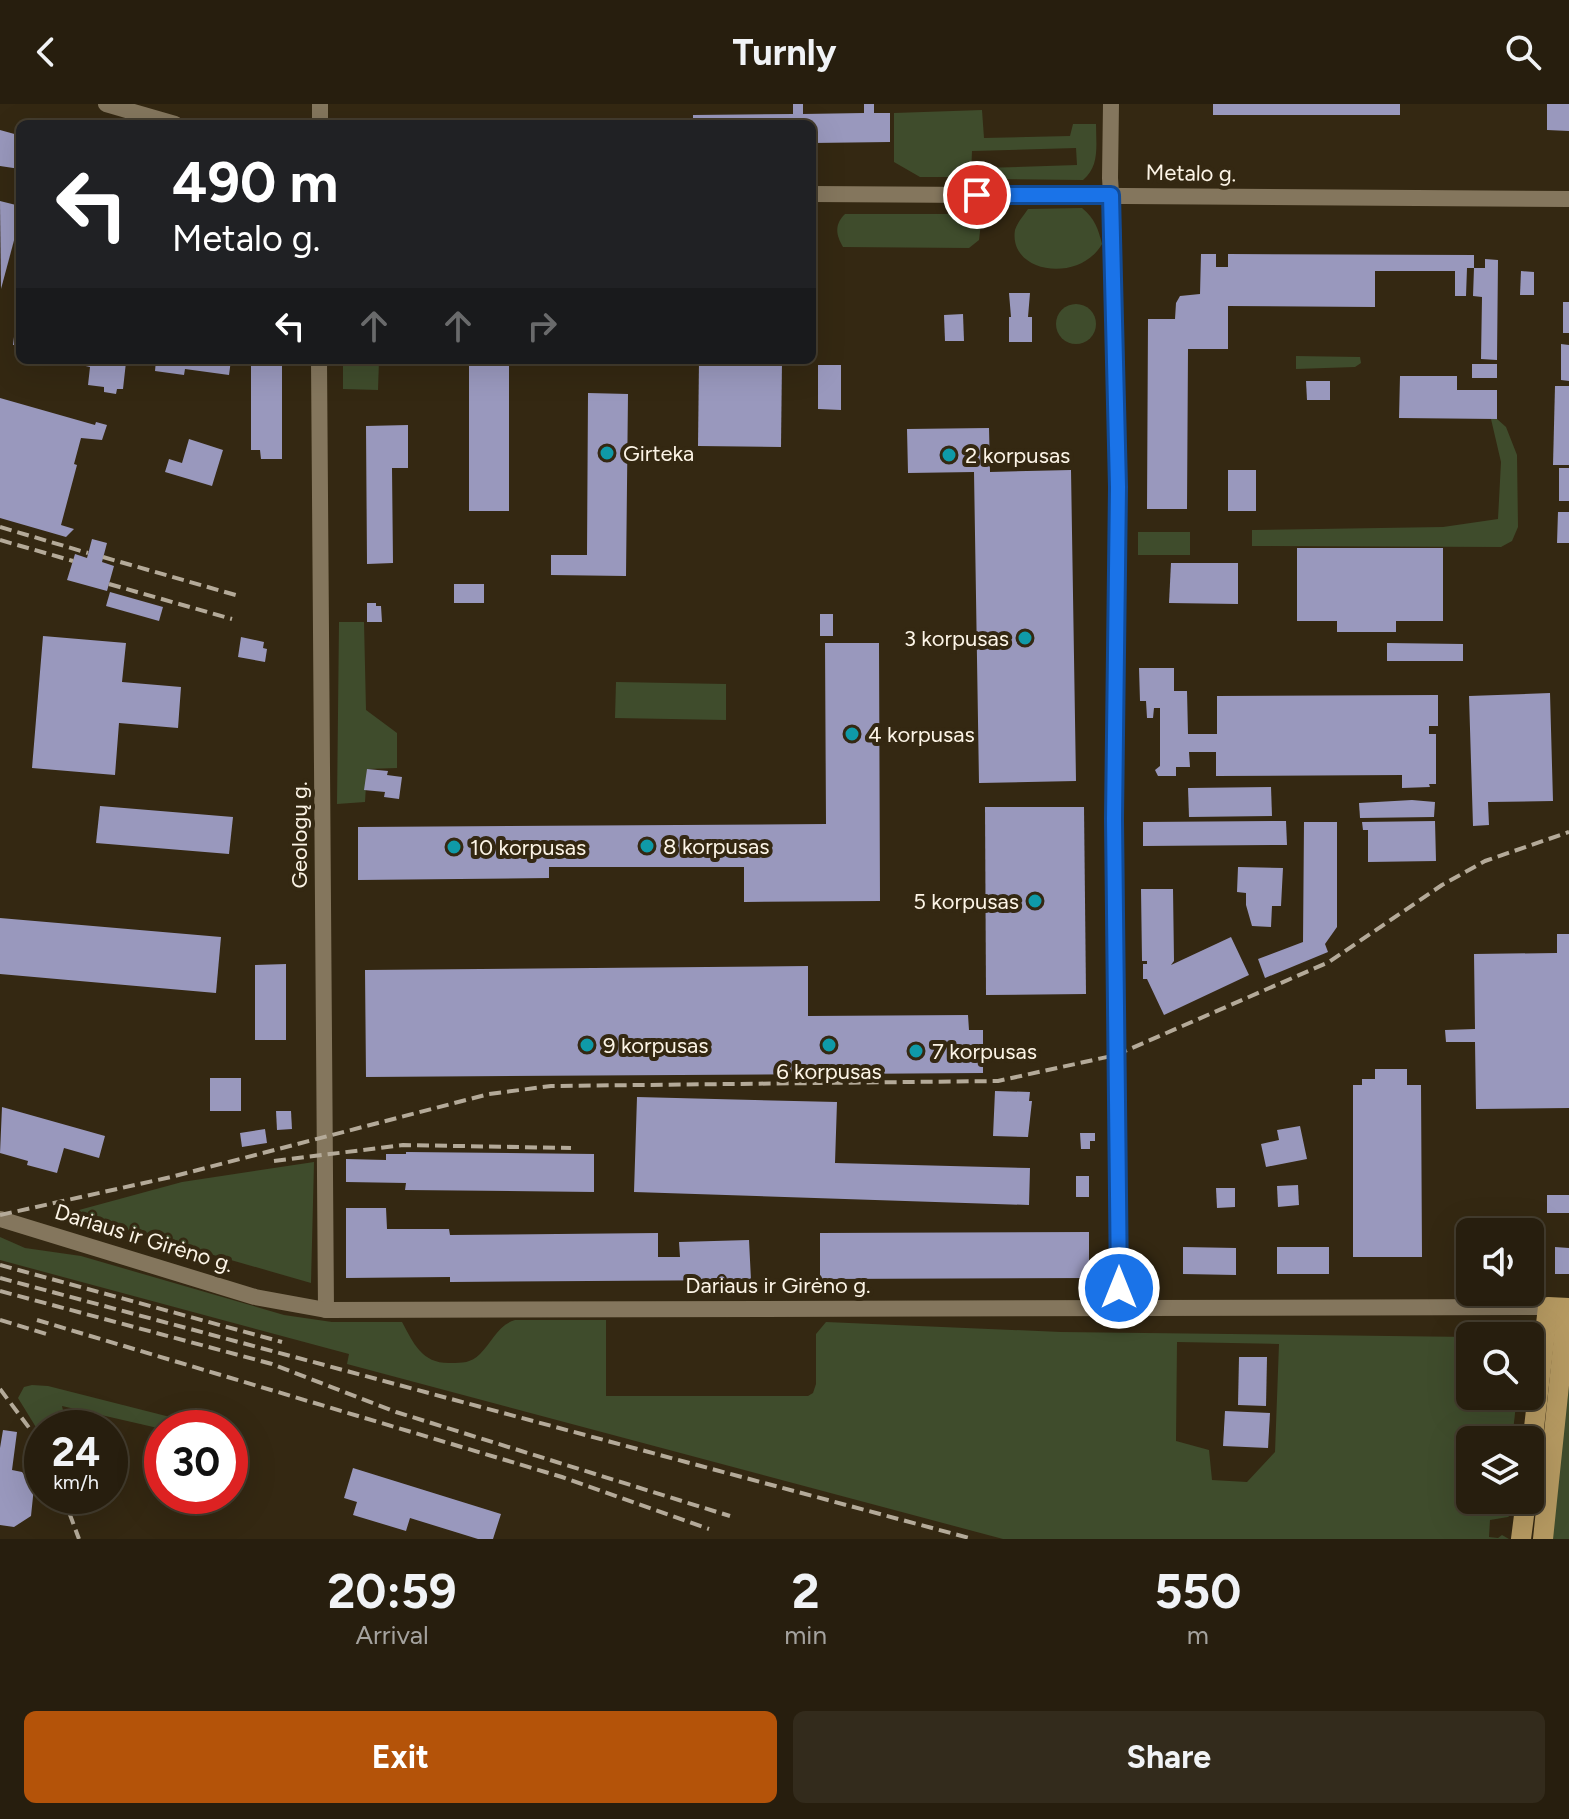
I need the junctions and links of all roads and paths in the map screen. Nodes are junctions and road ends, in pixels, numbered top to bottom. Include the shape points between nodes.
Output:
1 (106, 104) edge
2 (1111, 104) edge
3 (161, 120) edge
4 (816, 194) edge
5 (1111, 195) junction
6 (1569, 199) edge
7 (319, 364) edge
8 (0, 1219) edge
9 (1561, 1307) edge
10 (1119, 1308) junction
11 (326, 1310) junction
12 (1537, 1426) edge
13 (1524, 1514) edge
14 (1521, 1539) edge
15 (1543, 1539) edge

1 - 3 street
2 - 5 street
4 - 5 street, Metalo g.
5 - 6 street, Metalo g.
5 - 10 street via 1118,487 1114,839
7 - 11 street, Geologų g.
8 - 11 street, Dariaus ir Girėno g. via 255,1297
9 - 10 street, Dariaus ir Girėno g.
9 - 12 main road
9 - 15 main road
10 - 11 street, Dariaus ir Girėno g.
13 - 14 main road

